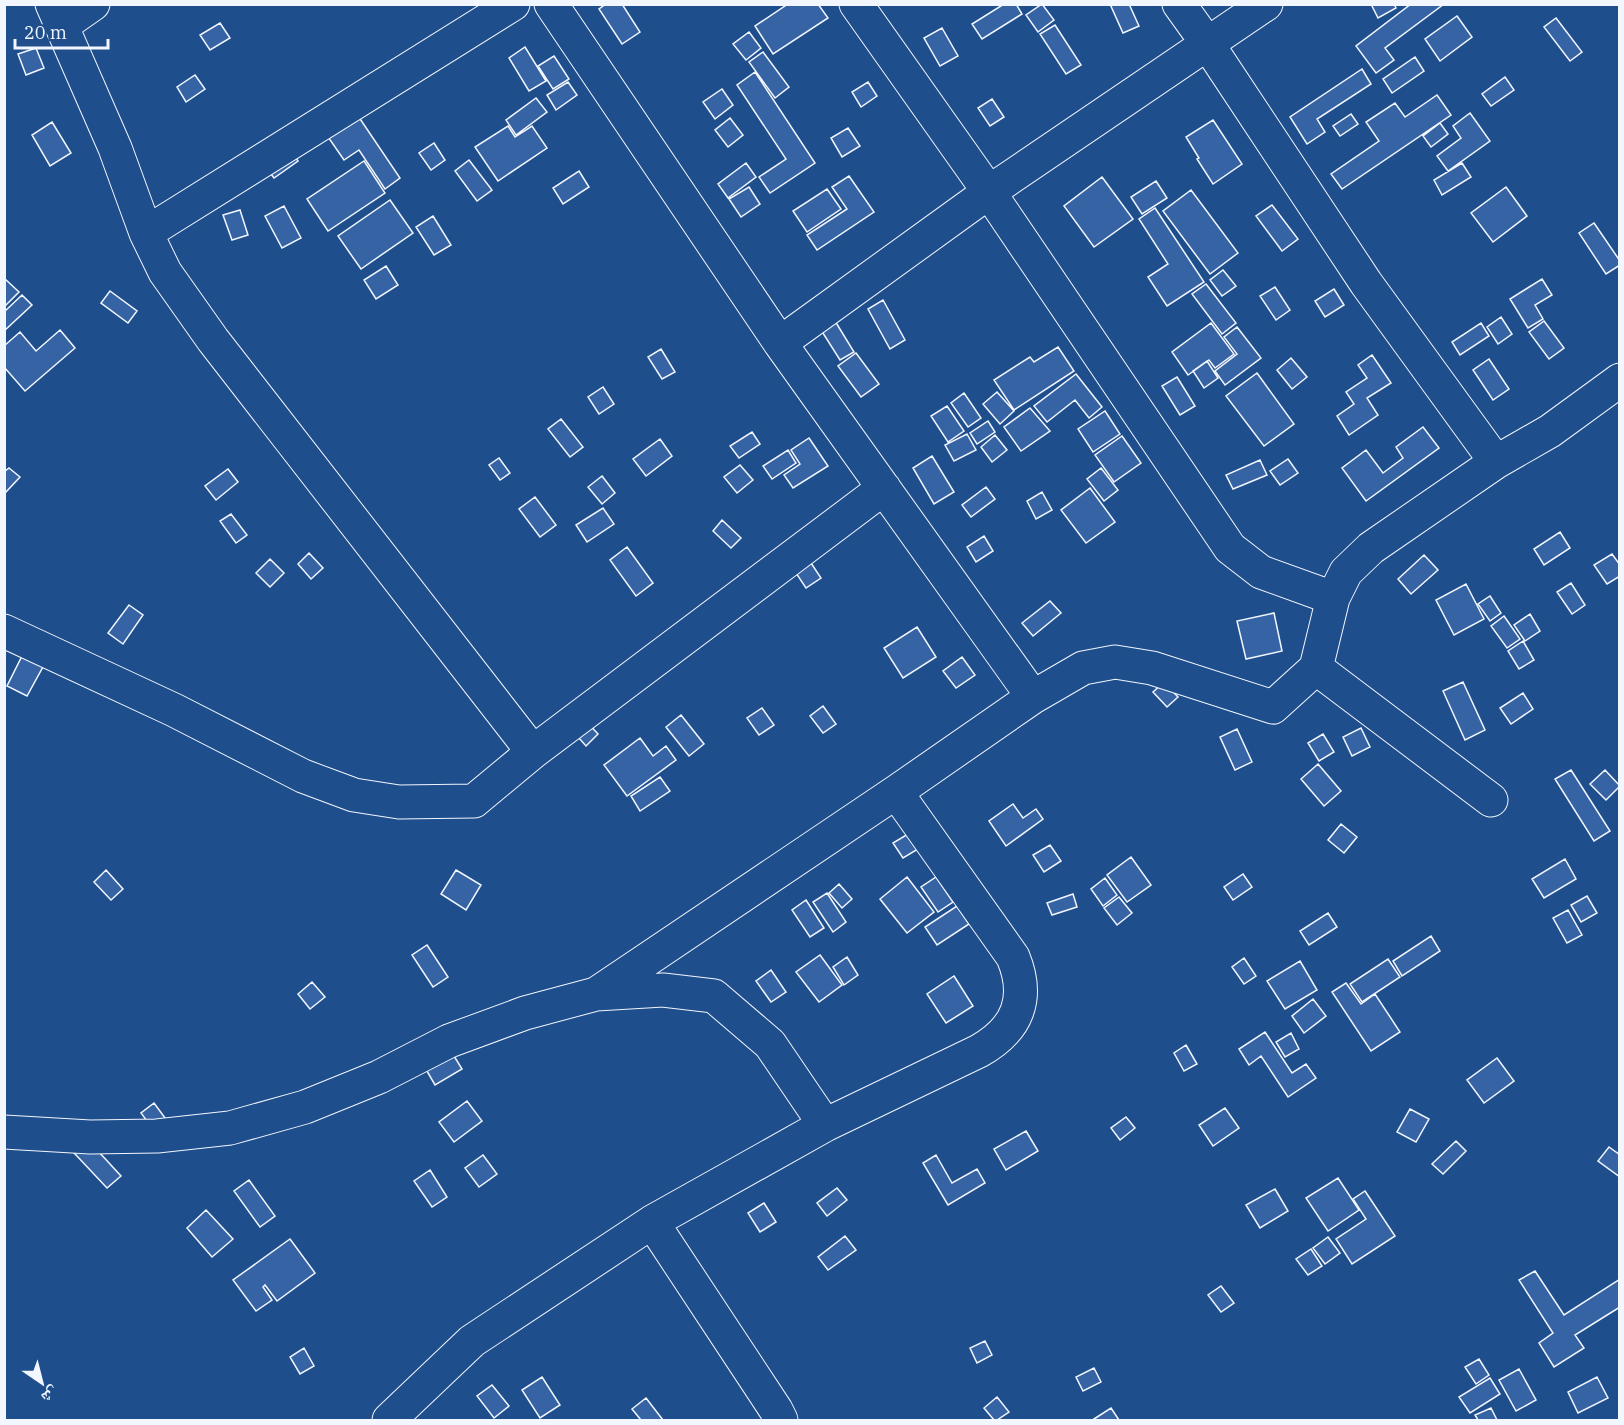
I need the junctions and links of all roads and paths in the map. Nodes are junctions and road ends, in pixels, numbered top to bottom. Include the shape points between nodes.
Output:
1 (93, 4) edge
2 (513, 4) edge
3 (551, 4) edge
4 (856, 4) edge
5 (1179, 4) edge
6 (1266, 4) edge
7 (58, 15) edge
8 (1207, 43) junction
9 (989, 192) junction
10 (146, 233) junction
11 (780, 343) junction
12 (1620, 380) edge
13 (1496, 462) junction
14 (884, 488) junction
15 (1333, 598) junction
16 (4, 631) edge
17 (1316, 668) junction
18 (1034, 697) junction
19 (533, 752) junction
20 (896, 792) junction
21 (1491, 800) dead end
22 (596, 994) junction
23 (825, 1125) junction
24 (4, 1132) edge
25 (652, 1222) junction
26 (773, 1417) edge
27 (389, 1420) edge

1 - 7 street
2 - 10 street
3 - 11 street
4 - 9 street
5 - 8 street
6 - 8 street
7 - 10 street via 115,148
8 - 9 street
8 - 13 street via 1366,283
9 - 11 street
9 - 15 street via 1230,548 1261,572
10 - 19 street via 165,272 213,340
11 - 14 street
12 - 13 street via 1550,431
13 - 15 street via 1371,549 1346,572
14 - 18 street
14 - 19 street
15 - 17 street
16 - 19 street via 174,710 303,776 354,795 399,802 474,801
17 - 18 street via 1273,707 1152,668 1115,662 1083,668
17 - 21 street
18 - 20 street
20 - 22 street
20 - 23 street via 1013,957 1019,972 1020,1003 1005,1032 993,1043
22 - 23 street via 663,990 714,996 770,1044
22 - 24 street via 449,1041 379,1077 305,1107 230,1128 124,1137
23 - 25 street
25 - 26 street
25 - 27 street via 472,1341

